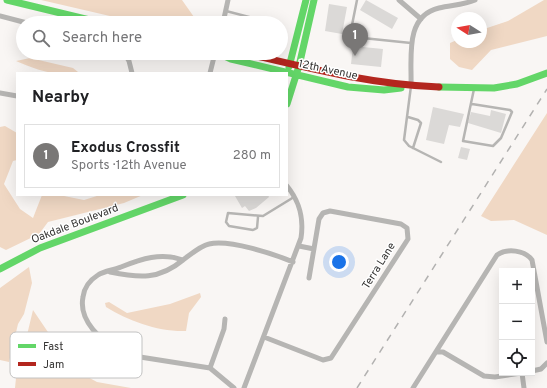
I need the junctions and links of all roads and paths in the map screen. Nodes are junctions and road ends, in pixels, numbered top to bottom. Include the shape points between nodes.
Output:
1 (7, 0) edge
2 (228, 0) edge
3 (306, 0) edge
4 (314, 0) edge
5 (357, 0) edge
6 (399, 0) edge
7 (475, 0) edge
8 (226, 11) junction
9 (0, 16) edge
10 (73, 16) edge
11 (224, 16) edge
12 (245, 16) edge
13 (421, 19) junction
14 (16, 20) edge
15 (412, 43) junction
16 (128, 60) edge
17 (215, 60) edge
18 (237, 60) edge
19 (273, 60) edge
20 (290, 64) junction
21 (299, 66) junction
22 (132, 72) edge
23 (210, 72) edge
24 (280, 72) edge
25 (288, 72) edge
26 (547, 73) edge
27 (288, 74) edge
28 (297, 75) junction
29 (411, 86) junction
30 (474, 89) junction
31 (0, 93) edge
32 (16, 96) edge
33 (288, 101) edge
34 (472, 104) junction
35 (408, 117) junction
36 (413, 148) junction
37 (441, 162) dead end
38 (288, 187) edge
39 (180, 196) edge
40 (295, 196) junction
41 (258, 217) junction
42 (299, 246) junction
43 (314, 249) junction
44 (183, 260) junction
45 (293, 262) junction
46 (0, 270) edge
47 (109, 271) junction
48 (309, 278) dead end
49 (225, 319) dead end
50 (97, 332) edge
51 (264, 337) junction
52 (547, 342) edge
53 (436, 352) junction
54 (142, 358) edge
55 (547, 363) edge
56 (210, 368) junction
57 (535, 370) edge
58 (502, 376) edge
59 (522, 376) edge
60 (234, 388) edge
61 (244, 388) edge
62 (413, 388) edge
63 (524, 388) edge

1 - 10 street
2 - 8 street
3 - 20 street
4 - 21 street
5 - 15 lane via 351,30 353,37
6 - 13 street
7 - 13 street via 438,8
8 - 11 street
8 - 12 lane
9 - 14 street
13 - 15 street via 414,30
15 - 29 street
16 - 22 street
17 - 23 street
18 - 24 street, 12th Avenue
19 - 20 street, 12th Avenue
20 - 21 street, 12th Avenue
20 - 25 street
21 - 28 street
21 - 29 street, 12th Avenue via 350,78
26 - 30 street, 12th Avenue via 506,86
27 - 28 street, 12th Avenue
28 - 29 street, 12th Avenue via 362,88
28 - 33 street
29 - 30 street, 12th Avenue
29 - 35 lane
30 - 34 lane
31 - 32 street
34 - 34 lane via 462,140 493,146 502,138 512,112
35 - 36 lane via 403,138
35 - 36 lane via 420,121
36 - 37 lane
38 - 40 street
39 - 46 street, Oakdale Boulevard via 36,250
40 - 41 lane
40 - 42 street via 302,220
41 - 41 lane via 228,213 226,222 229,226 253,230 257,228
42 - 43 street
42 - 45 street
43 - 48 street, Terra Lane
43 - 51 street, Terra Lane via 319,219 327,212 401,224 408,232 408,239 331,358 323,360
44 - 45 street via 209,244 222,244 263,251
44 - 47 street via 160,256 142,258
44 - 47 street via 174,268 152,276 136,277
45 - 51 street
47 - 50 street via 99,274 84,292 81,311 84,319
49 - 56 street
51 - 61 street
52 - 53 street via 533,263 523,253 506,251 497,255
53 - 58 street via 443,352 484,376
53 - 62 street
54 - 56 street
55 - 57 street
56 - 60 street
59 - 63 street

